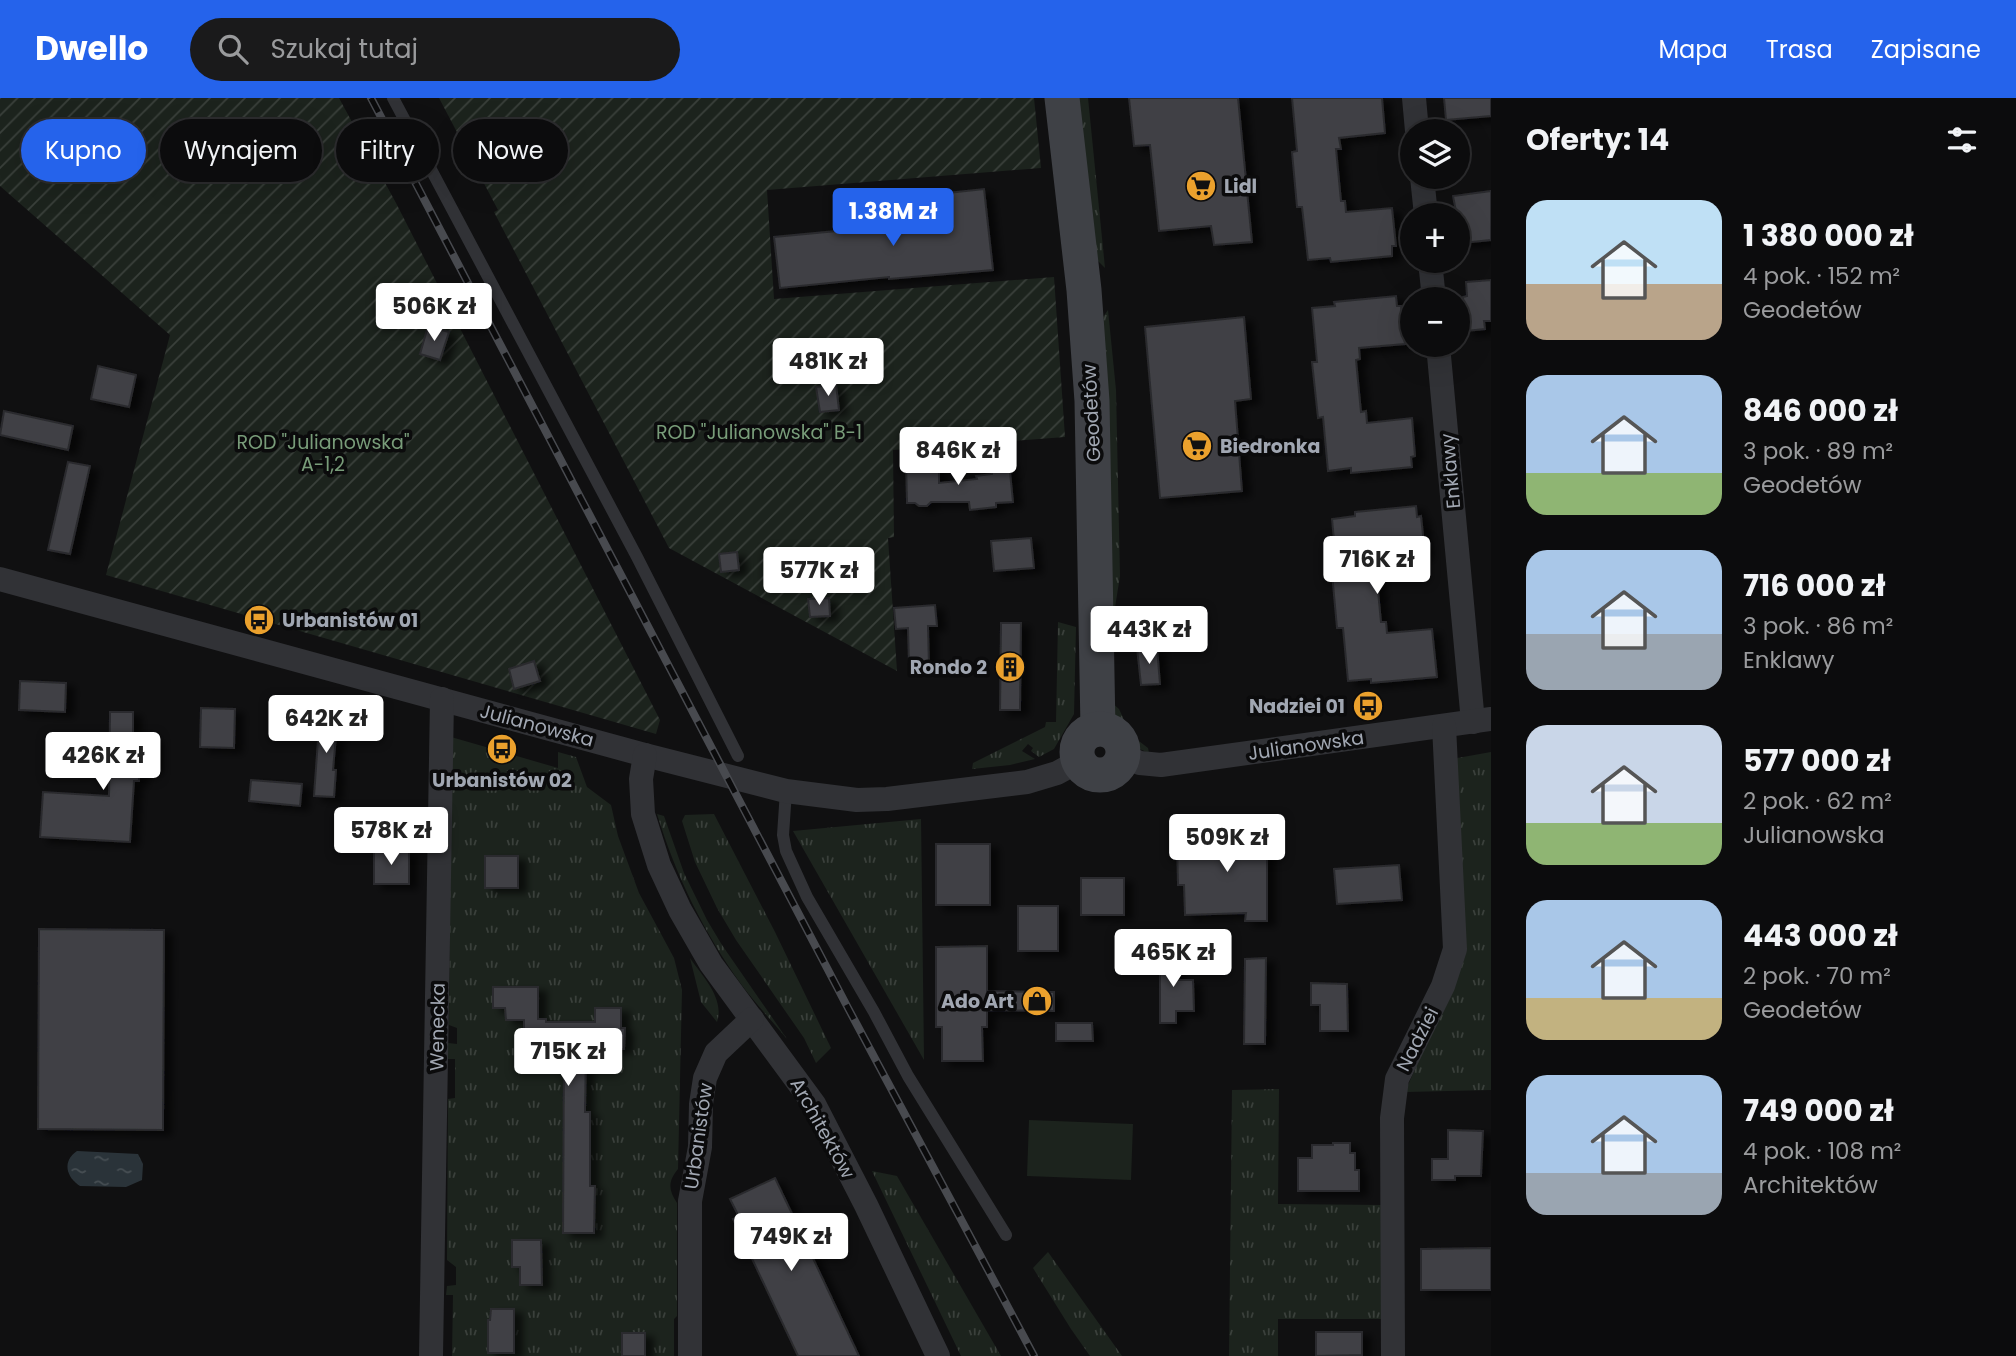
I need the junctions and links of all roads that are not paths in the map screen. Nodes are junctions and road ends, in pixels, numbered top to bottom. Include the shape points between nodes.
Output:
1 (393, 98) edge
2 (1062, 98) edge
3 (1414, 98) edge
4 (1417, 119) edge
5 (1439, 357) edge
6 (0, 579) edge
7 (442, 699) junction
8 (1482, 721) edge
9 (1444, 726) junction
10 (1098, 729) junction
11 (645, 755) junction
12 (738, 756) dead end
13 (1122, 756) junction
14 (1079, 761) junction
15 (786, 791) junction
16 (752, 1019) junction
17 (1006, 1235) dead end
18 (431, 1356) edge
19 (690, 1356) edge
20 (938, 1356) edge
21 (1392, 1356) edge

1 - 12 lane
2 - 10 street, Geodetów via 1092,401
3 - 4 street
5 - 8 street, Enklawy
6 - 7 street, Julianowska
7 - 11 street, Julianowska
7 - 18 street, Wenecka
8 - 9 street, Julianowska
9 - 13 street, Julianowska via 1161,765
9 - 21 street, Nadziei via 1455,948 1443,986 1397,1079 1392,1118
10 - 13 street via 1118,736
10 - 14 street via 1080,740
11 - 15 street, Julianowska
11 - 16 street via 643,814 659,865 695,939
13 - 14 street via 1116,768 1103,775 1089,772
14 - 15 street, Julianowska via 1042,779 887,799
15 - 17 lane via 786,851 807,897 908,1076
16 - 19 street, Urbanistów via 716,1053 705,1078 690,1201
16 - 20 street, Architektów via 814,1104

